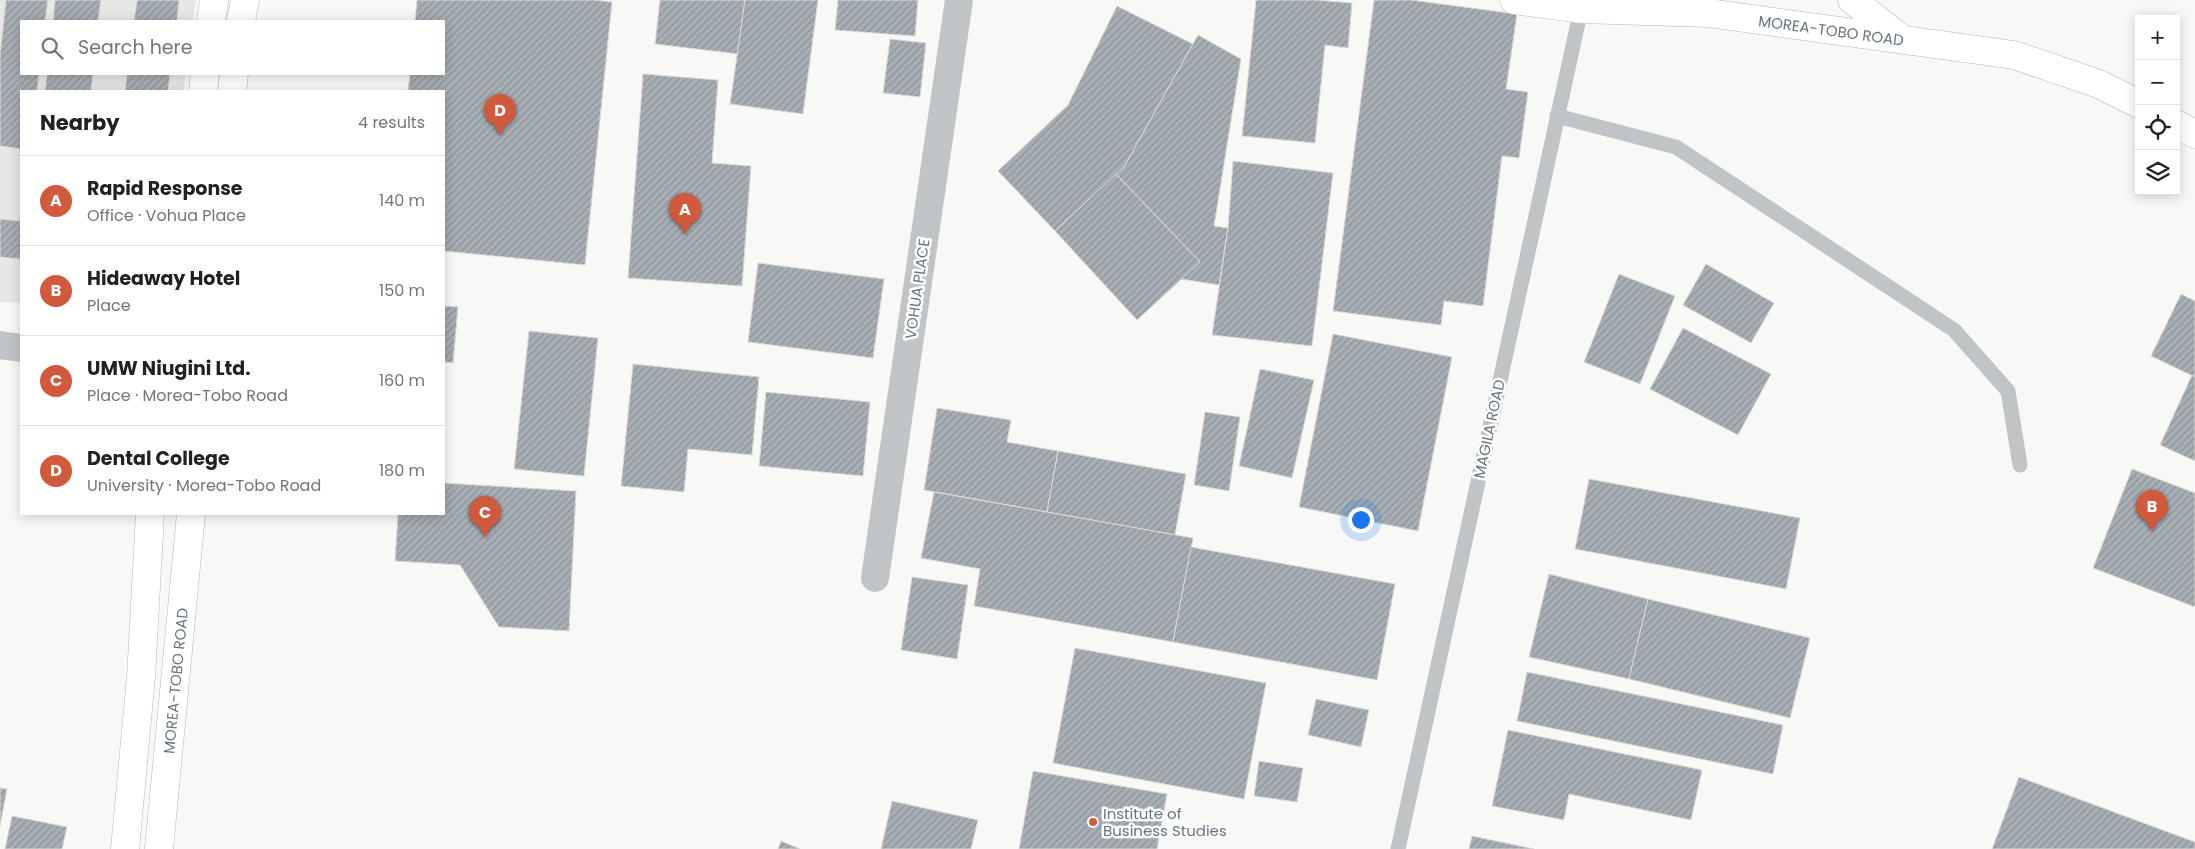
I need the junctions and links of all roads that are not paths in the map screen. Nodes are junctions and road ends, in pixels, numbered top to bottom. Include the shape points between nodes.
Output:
1 (214, 0) edge
2 (245, 0) edge
3 (959, 0) edge
4 (1514, 0) edge
5 (1852, 0) edge
6 (1711, 7) edge
7 (1581, 9) junction
8 (211, 20) edge
9 (241, 20) edge
10 (1904, 40) junction
11 (205, 75) edge
12 (234, 75) edge
13 (203, 90) edge
14 (232, 90) edge
15 (2135, 102) edge
16 (1557, 116) junction
17 (2180, 126) edge
18 (2195, 134) edge
19 (0, 345) edge
20 (20, 348) edge
21 (2020, 465) dead end
22 (150, 515) edge
23 (191, 515) edge
24 (875, 578) dead end
25 (125, 849) edge
26 (159, 849) edge
27 (1398, 849) edge

1 - 8 main road
2 - 9 main road
3 - 24 street, VOHUA PLACE
4 - 7 main road, MOREA-TOBO ROAD
5 - 10 main road
6 - 7 main road, MOREA-TOBO ROAD
6 - 10 main road, MOREA-TOBO ROAD
7 - 16 lane, MAGILA ROAD
10 - 15 main road, MOREA-TOBO ROAD via 2014,56 2099,84
11 - 13 main road
12 - 14 main road
16 - 21 lane via 1676,147 1954,330 2008,391
16 - 27 lane, MAGILA ROAD
17 - 18 main road
19 - 20 street
22 - 25 main road via 141,677
23 - 26 main road, MOREA-TOBO ROAD

